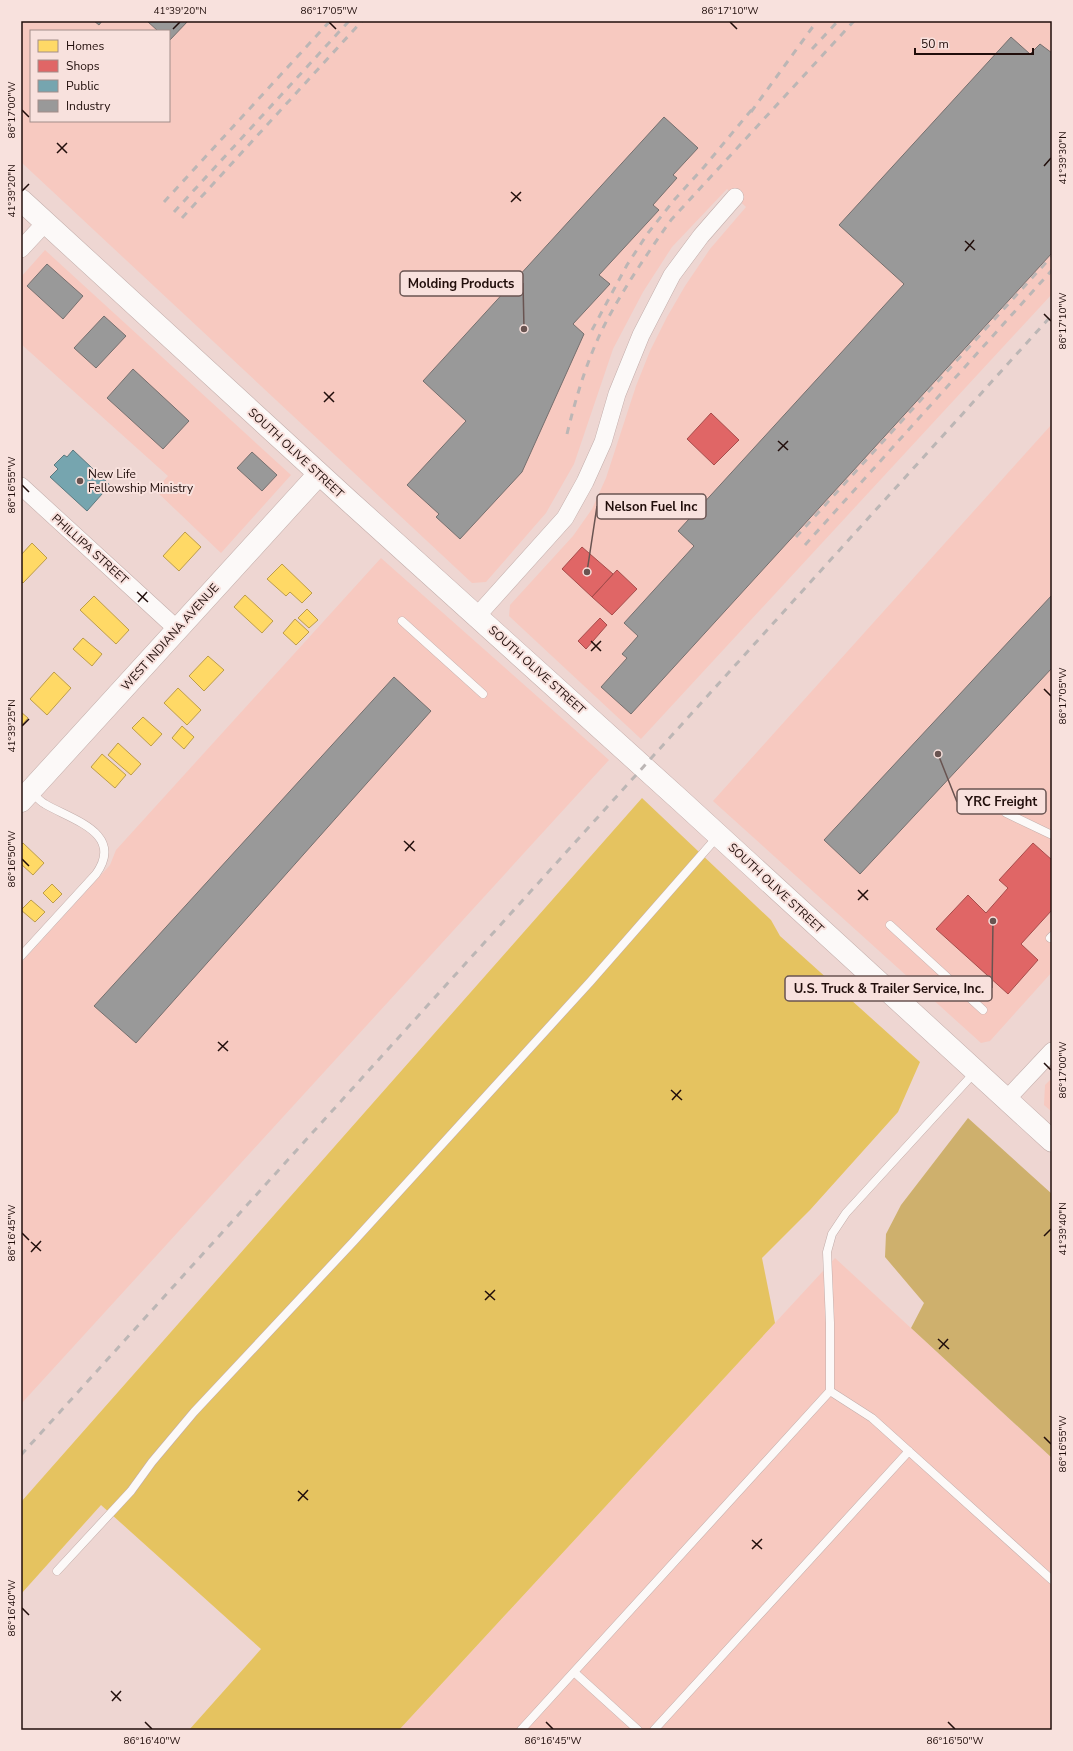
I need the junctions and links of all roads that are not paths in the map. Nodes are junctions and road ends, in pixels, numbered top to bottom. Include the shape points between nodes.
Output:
1 (735, 197) dead end
2 (21, 200) edge
3 (46, 222) junction
4 (21, 250) edge
5 (319, 474) junction
6 (21, 486) edge
7 (477, 616) junction
8 (402, 620) dead end
9 (177, 629) junction
10 (483, 694) dead end
11 (24, 791) edge
12 (1006, 813) dead end
13 (718, 835) junction
14 (1052, 835) edge
15 (890, 925) dead end
16 (21, 956) edge
17 (983, 1010) dead end
18 (1052, 1051) edge
19 (976, 1072) junction
20 (1007, 1100) junction
21 (1052, 1141) edge
22 (830, 1391) junction
23 (909, 1451) junction
24 (57, 1571) dead end
25 (1052, 1580) edge
26 (574, 1672) junction
27 (521, 1730) edge
28 (638, 1730) edge
29 (654, 1730) edge

1 - 7 street via 672,275 641,335 617,394 603,442 565,518
2 - 3 street, SOUTH OLIVE STREET
3 - 4 street
3 - 5 street, SOUTH OLIVE STREET
5 - 7 street, SOUTH OLIVE STREET
5 - 9 street, WEST INDIANA AVENUE
6 - 9 street, PHILLIPA STREET
7 - 13 street, SOUTH OLIVE STREET
8 - 10 lane
9 - 11 street, WEST INDIANA AVENUE
11 - 16 lane via 82,823 103,844 106,853 103,864 96,874
12 - 14 lane
13 - 19 street, SOUTH OLIVE STREET
13 - 24 lane via 590,982 194,1412 131,1491
15 - 17 lane
18 - 20 street
19 - 20 street, SOUTH OLIVE STREET
19 - 22 lane via 846,1213 832,1234 827,1252
20 - 21 street, SOUTH OLIVE STREET
22 - 23 lane via 872,1418
22 - 26 lane
23 - 25 lane
23 - 29 lane
26 - 27 lane
26 - 28 lane

